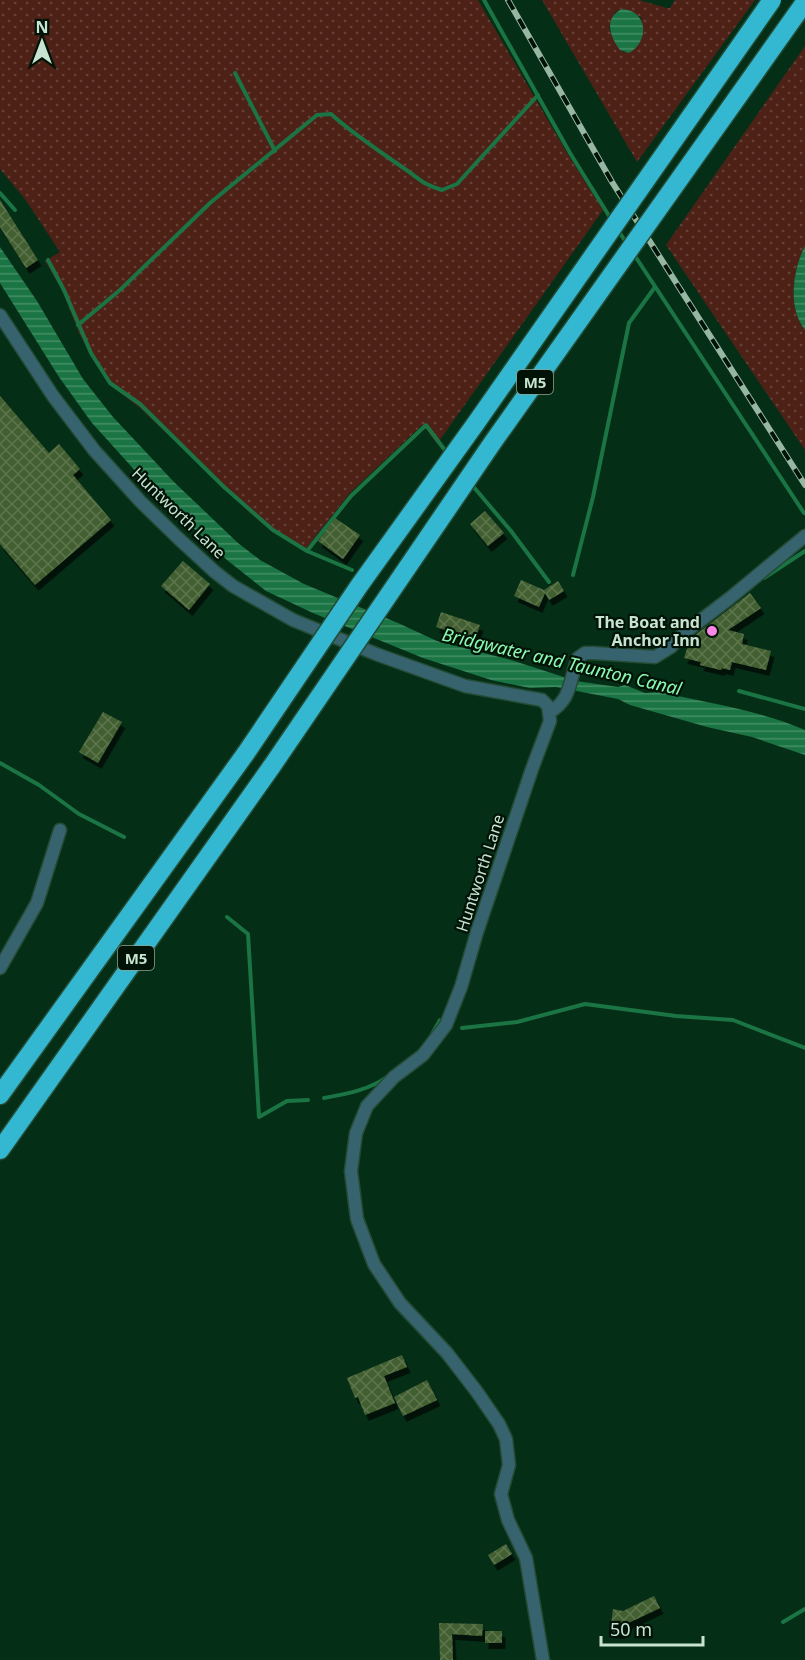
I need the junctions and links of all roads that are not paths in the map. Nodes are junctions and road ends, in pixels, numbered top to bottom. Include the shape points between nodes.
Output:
1 (772, 0) edge
2 (805, 2) edge
3 (0, 315) edge
4 (805, 536) edge
5 (550, 712) junction
6 (60, 830) dead end
7 (0, 968) edge
8 (0, 1095) edge
9 (0, 1150) edge
10 (543, 1660) edge

1 - 8 highway, M5, bridge via 246,753
2 - 9 highway, M5, bridge
3 - 5 street, Huntworth Lane via 94,450 140,501 233,586 293,620 376,654 465,686 542,700
4 - 5 street via 655,657 585,653 578,658 566,699
5 - 10 street, Huntworth Lane via 446,1025 423,1055 394,1077 367,1106 356,1133 351,1171 357,1219 374,1264 400,1303 477,1392 506,1438 508,1465 501,1494 526,1558
6 - 7 street via 37,903

